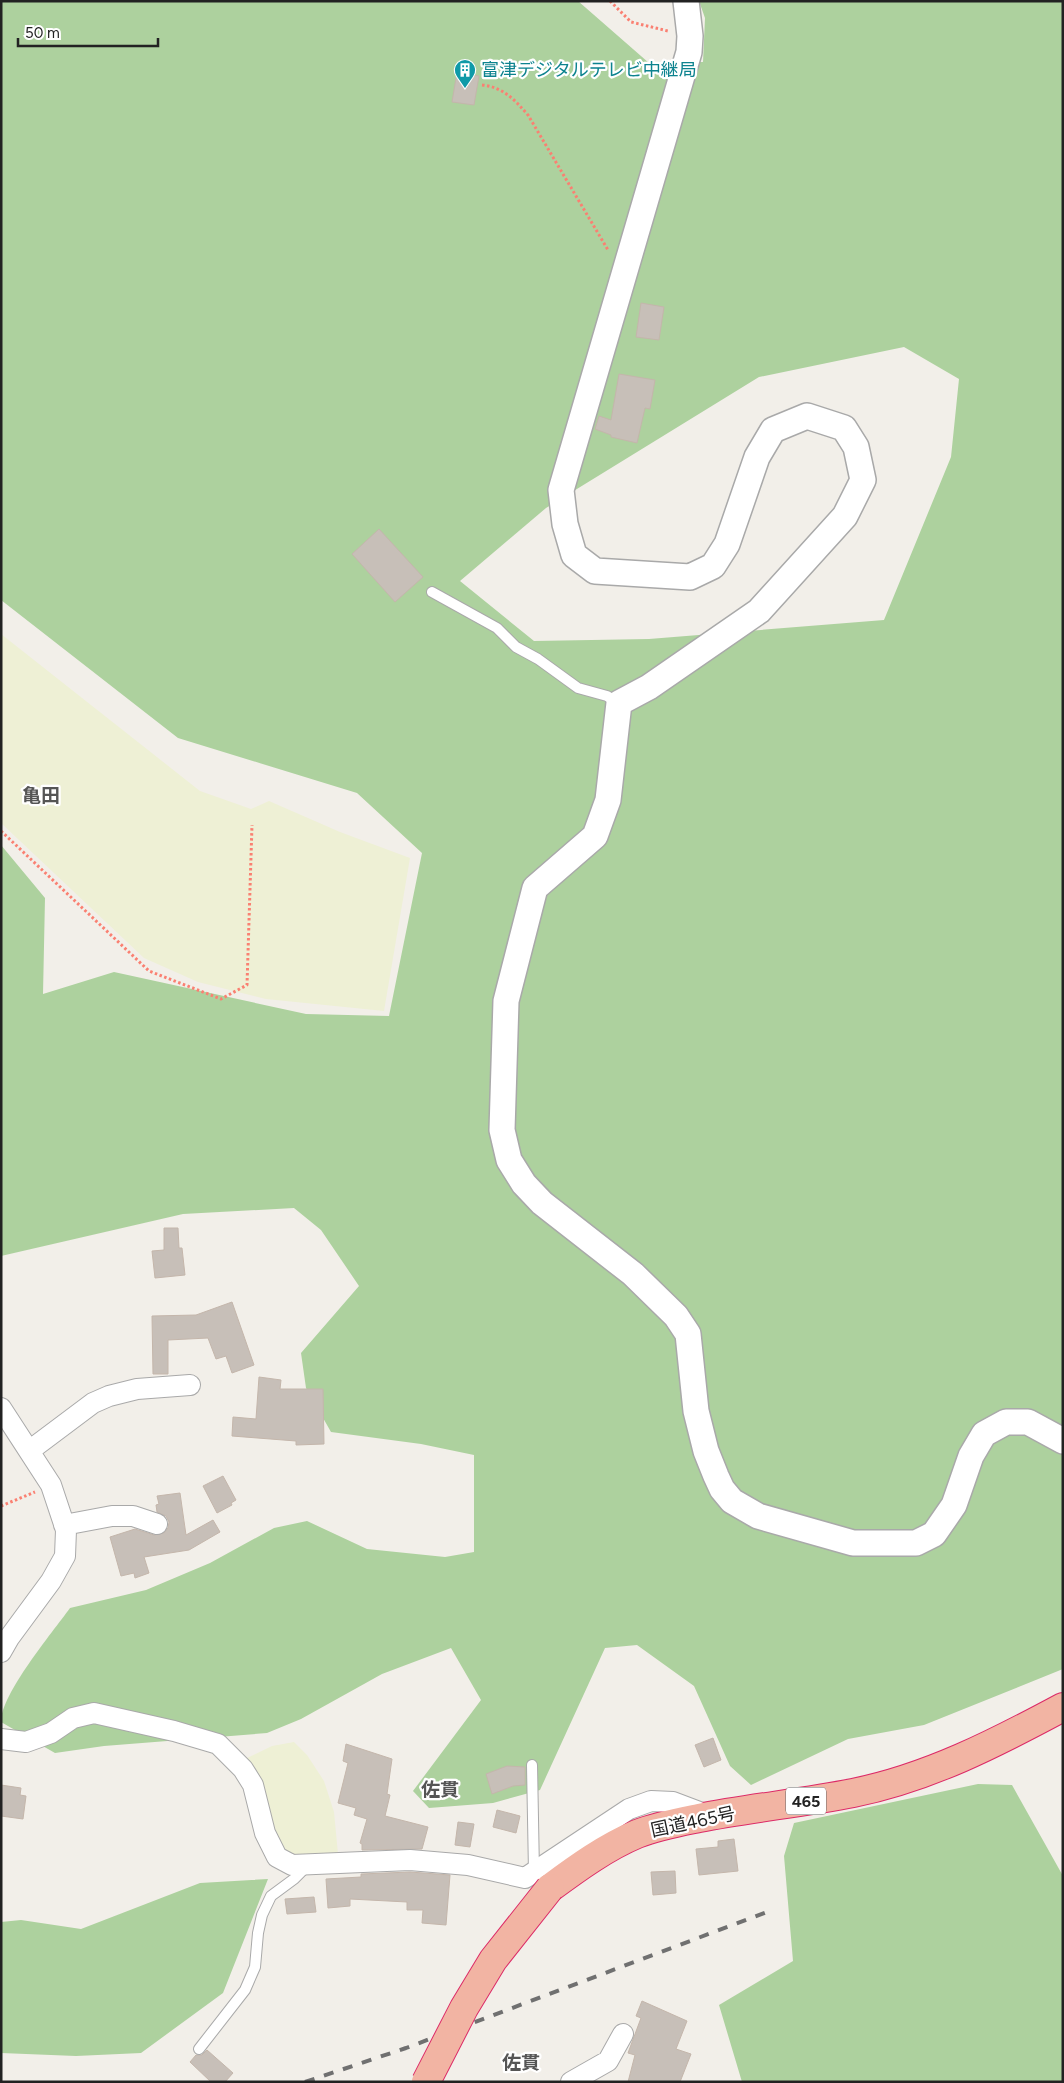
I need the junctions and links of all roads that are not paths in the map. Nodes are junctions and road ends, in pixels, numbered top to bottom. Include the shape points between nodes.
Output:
1 (686, 1) edge
2 (432, 592) dead end
3 (619, 703) junction
4 (190, 1386) dead end
5 (1, 1408) edge
6 (1063, 1441) edge
7 (29, 1451) junction
8 (157, 1524) dead end
9 (64, 1525) junction
10 (1, 1652) edge
11 (1063, 1707) edge
12 (1, 1739) edge
13 (532, 1765) dead end
14 (309, 1864) junction
15 (542, 1880) junction
16 (623, 2034) dead end
17 (199, 2049) dead end
18 (426, 2082) edge
19 (571, 2082) edge

1 - 3 street via 689,52 561,490 565,524 574,555 595,571 690,578 713,566 727,544 757,458 772,430 807,416 844,428 856,447 863,480 845,516 759,611 649,688
2 - 3 lane via 497,628 516,647 578,688
3 - 6 street via 608,800 596,836 535,888 506,1001 502,1130 509,1160 524,1184 542,1203 633,1274 676,1316 688,1334 696,1411 716,1476 732,1501 758,1516 853,1543 916,1543 934,1534 954,1505 971,1456 984,1434 1006,1422 1028,1422
4 - 7 street via 136,1389 109,1396 93,1403
5 - 7 street
7 - 9 street via 51,1485
8 - 9 street via 133,1516 112,1516
9 - 10 street via 65,1556
11 - 15 highway, 国道465号 / 465 via 1012,1735 929,1772 854,1793 669,1824 637,1834 584,1863
12 - 14 street via 26,1742 50,1733 73,1718 94,1713 218,1744 243,1769 253,1785 265,1833 277,1857 292,1865
13 - 15 lane
14 - 15 street via 410,1860 468,1865
14 - 17 lane via 271,1896 262,1915 255,1967 245,1990
15 - 18 highway, 国道465号 / 465, bridge via 464,2008
16 - 19 street via 608,2061

